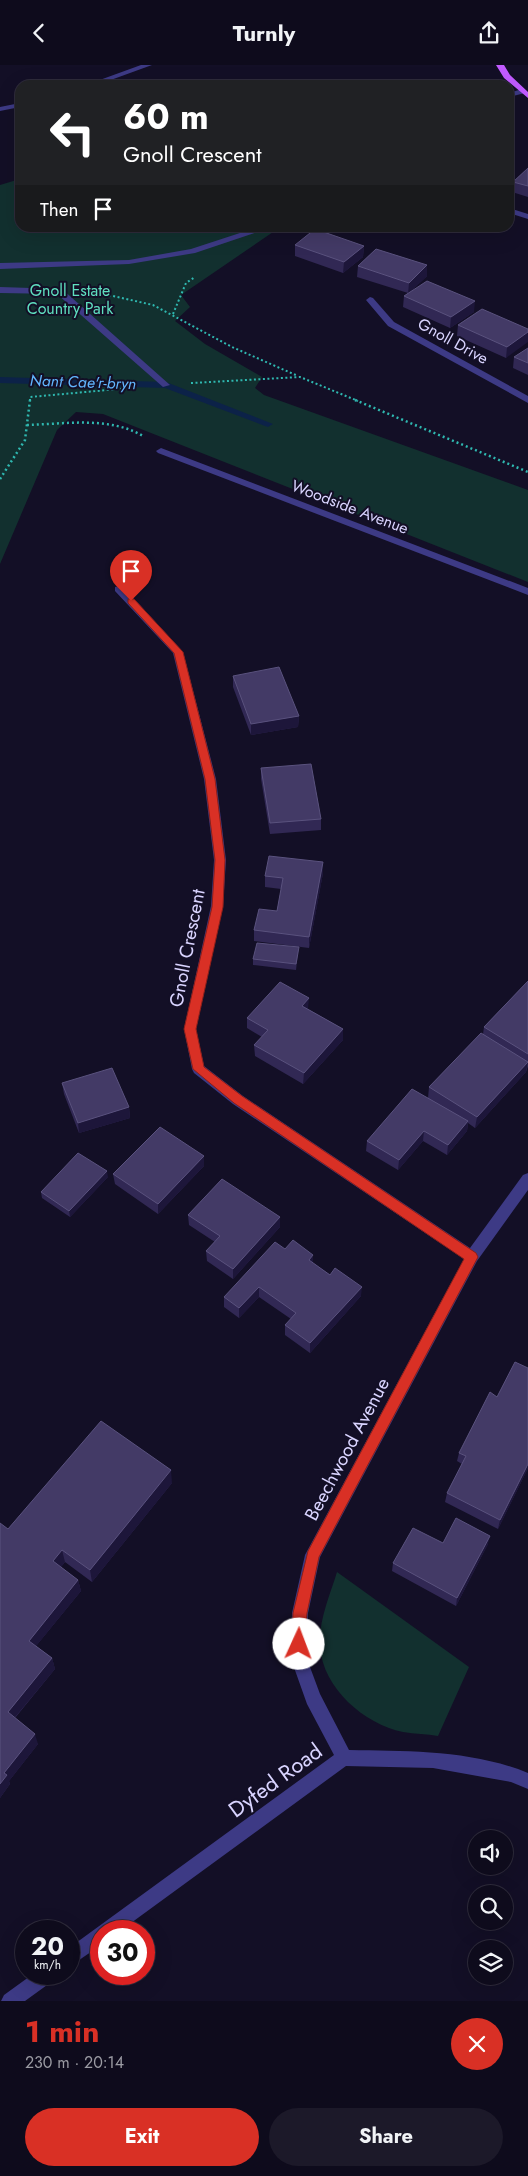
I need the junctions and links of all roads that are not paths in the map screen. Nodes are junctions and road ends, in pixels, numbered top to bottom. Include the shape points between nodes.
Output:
1 (148, 65) edge
2 (500, 65) edge
3 (104, 80) edge
4 (513, 80) edge
5 (514, 81) edge
6 (525, 93) edge
7 (15, 106) edge
8 (0, 109) edge
9 (514, 211) edge
10 (528, 217) edge
11 (252, 232) edge
12 (0, 266) edge
13 (0, 290) edge
14 (370, 300) dead end
15 (166, 385) road end
16 (528, 400) edge
17 (160, 451) road end
18 (119, 589) dead end
19 (528, 592) edge
20 (528, 1179) edge
21 (472, 1257) junction
22 (344, 1758) junction
23 (528, 1781) edge
24 (121, 1920) edge
25 (33, 1985) edge
26 (10, 2001) edge

1 - 3 street
2 - 4 main road
5 - 6 main road
7 - 8 street
9 - 10 street
11 - 12 street via 192,251 128,262
13 - 15 street via 59,291
14 - 16 street, Gnoll Drive via 391,324
17 - 19 street, Woodside Avenue
18 - 21 street, Gnoll Crescent via 178,652 210,779 220,860 217,907 190,1029 198,1069
20 - 21 street, Beechwood Avenue
21 - 22 street, Beechwood Avenue via 312,1555 300,1613 299,1659 313,1698
22 - 23 street, Dyfed Road via 433,1760 511,1774
22 - 24 street, Dyfed Road
25 - 26 street

